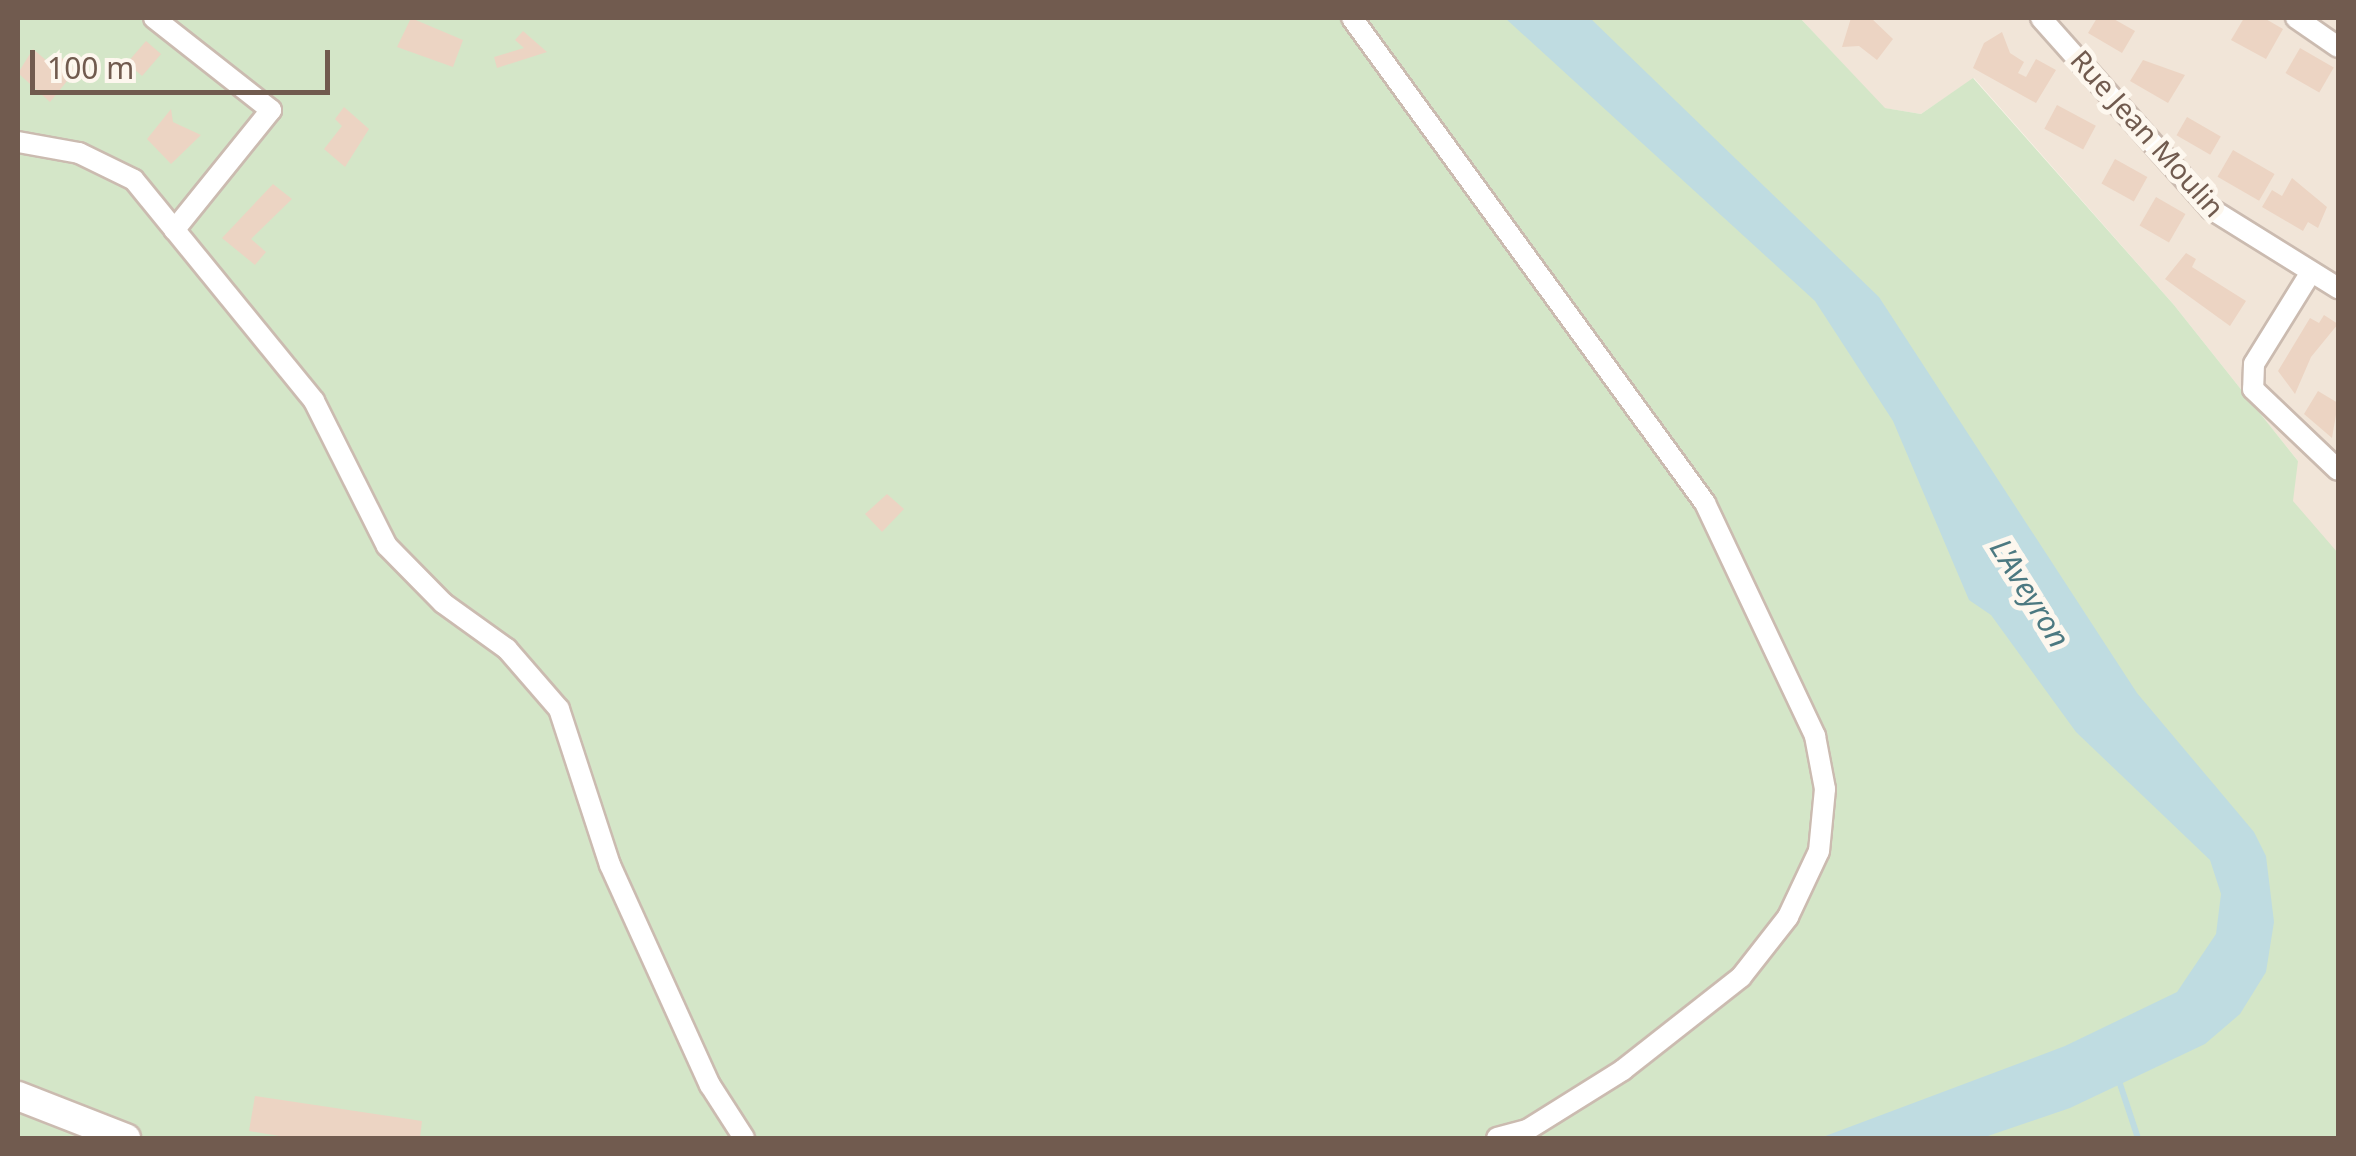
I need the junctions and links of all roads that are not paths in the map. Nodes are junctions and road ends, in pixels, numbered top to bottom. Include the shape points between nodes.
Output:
1 (154, 18) edge
2 (1352, 18) edge
3 (2042, 18) edge
4 (2296, 18) edge
5 (2338, 48) edge
6 (18, 142) edge
7 (174, 230) junction
8 (2311, 272) junction
9 (2338, 288) edge
10 (2338, 470) edge
11 (18, 1096) edge
12 (126, 1138) edge
13 (744, 1138) edge
14 (1497, 1138) edge

1 - 7 street via 271,110
2 - 14 street via 1705,503 1815,736 1825,789 1819,851 1788,917 1741,977 1622,1070 1527,1130
3 - 8 street, Rue Jean Moulin via 2211,209
4 - 5 street
6 - 7 street via 80,152 134,180
7 - 13 street via 314,402 387,546 443,603 507,649 559,709 610,865 710,1085
8 - 9 street, Rue Jean Moulin
8 - 10 street via 2254,364 2253,388
11 - 12 street

